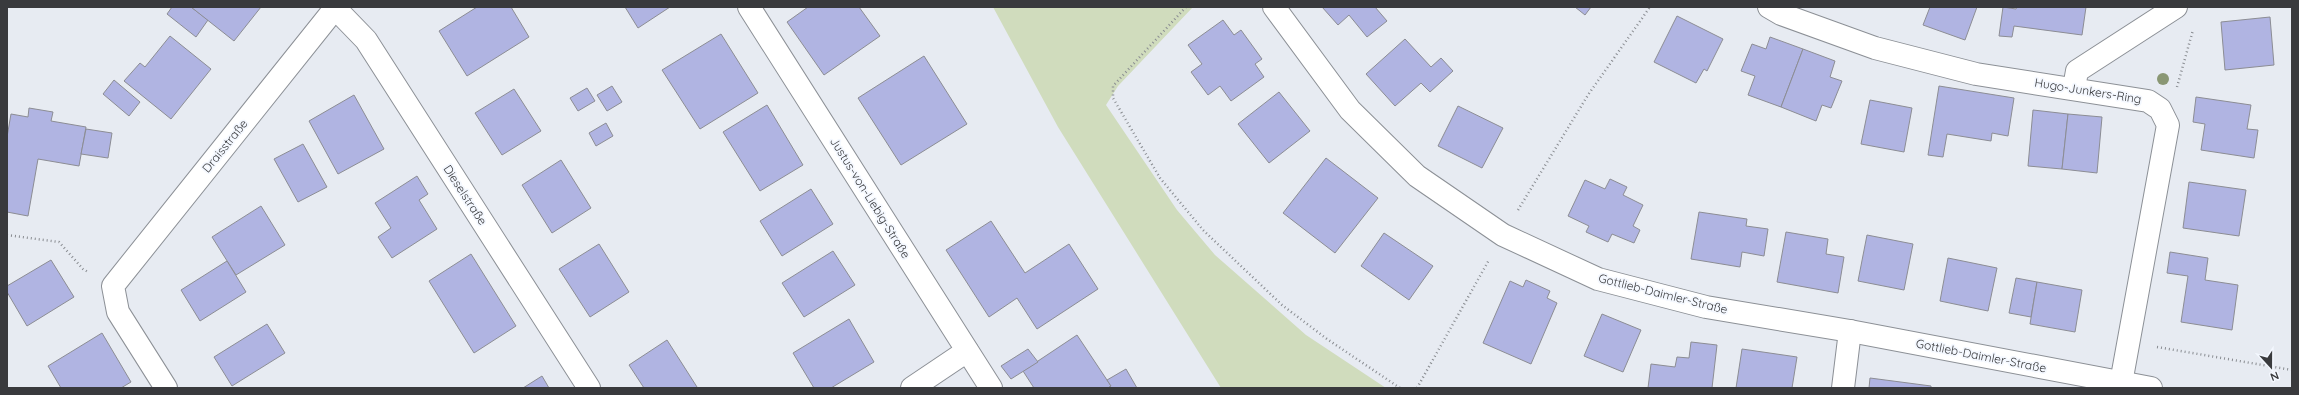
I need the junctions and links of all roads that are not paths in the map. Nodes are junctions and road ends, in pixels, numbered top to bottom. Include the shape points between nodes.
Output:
1 (749, 7) edge
2 (1274, 7) edge
3 (1769, 7) edge
4 (2176, 7) edge
5 (336, 8) edge
6 (2074, 88) junction
7 (1850, 332) junction
8 (967, 351) junction
9 (2121, 382) junction
10 (166, 388) edge
11 (589, 388) edge
12 (912, 388) edge
13 (991, 388) edge
14 (1843, 388) edge
15 (2151, 388) edge

1 - 8 street, Justus-von-Liebig-Straße
2 - 7 street, Gottlieb-Daimler-Straße via 1350,110 1417,176 1503,235 1598,279 1706,307
3 - 6 street, Hugo-Junkers-Ring via 1781,14 1875,48 1976,74
4 - 6 street via 2077,71
5 - 10 street, Draisstraße via 113,286 118,312
5 - 11 street, Dieselstraße via 366,40
6 - 9 street, Hugo-Junkers-Ring via 2148,101 2160,109 2168,125
7 - 9 street, Gottlieb-Daimler-Straße
7 - 14 street
8 - 12 street
8 - 13 street, Justus-von-Liebig-Straße
9 - 15 street, Gottlieb-Daimler-Straße

